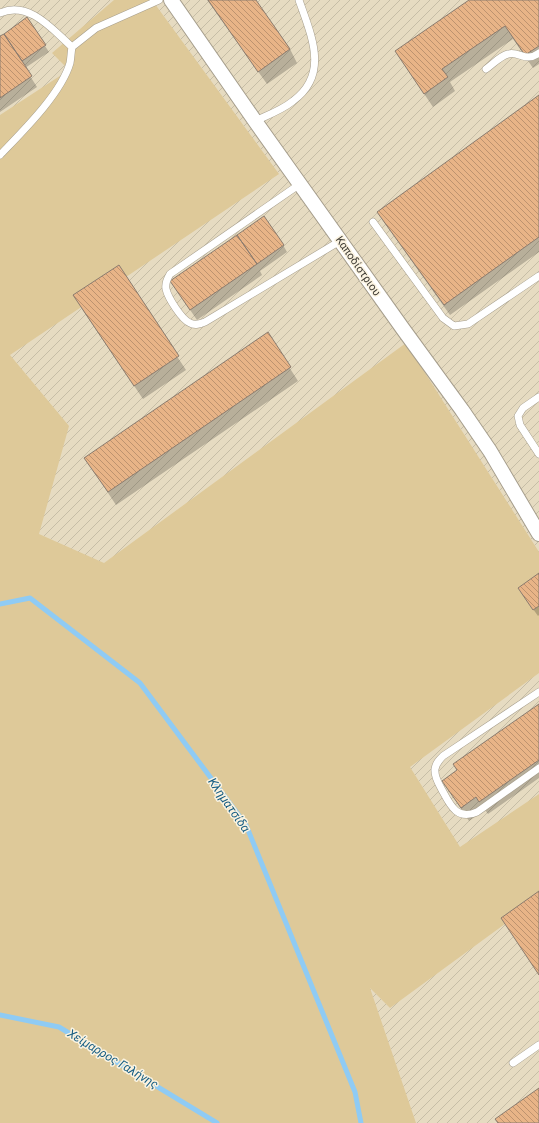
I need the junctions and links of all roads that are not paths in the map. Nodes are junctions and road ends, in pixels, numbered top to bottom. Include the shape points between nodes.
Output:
1 (159, 0) edge
2 (172, 0) edge
3 (300, 0) edge
4 (0, 13) edge
5 (72, 47) junction
6 (539, 53) edge
7 (486, 69) dead end
8 (255, 121) junction
9 (0, 155) edge
10 (300, 184) junction
11 (372, 222) dead end
12 (340, 241) junction
13 (539, 276) edge
14 (539, 397) edge
15 (539, 454) edge
16 (539, 534) edge
17 (539, 692) edge
18 (539, 768) edge
19 (539, 1045) edge
20 (513, 1063) dead end

1 - 5 lane via 96,28
2 - 8 street, Καποδίστριου
3 - 8 lane via 316,55 311,81 293,102
4 - 5 lane via 17,9 28,12 39,18
5 - 9 lane via 70,62 56,90 32,122
6 - 7 lane via 531,58 509,54
8 - 10 street, Καποδίστριου
10 - 12 street, Καποδίστριου
10 - 12 lane via 170,274 166,290 181,316 195,325 205,322
11 - 13 lane via 443,318 454,326 468,324
12 - 16 street, Καποδίστριου via 490,451
14 - 15 lane via 523,408 518,416 520,426
17 - 18 lane via 443,756 435,770 449,804 456,811 466,815 477,812
19 - 20 lane

